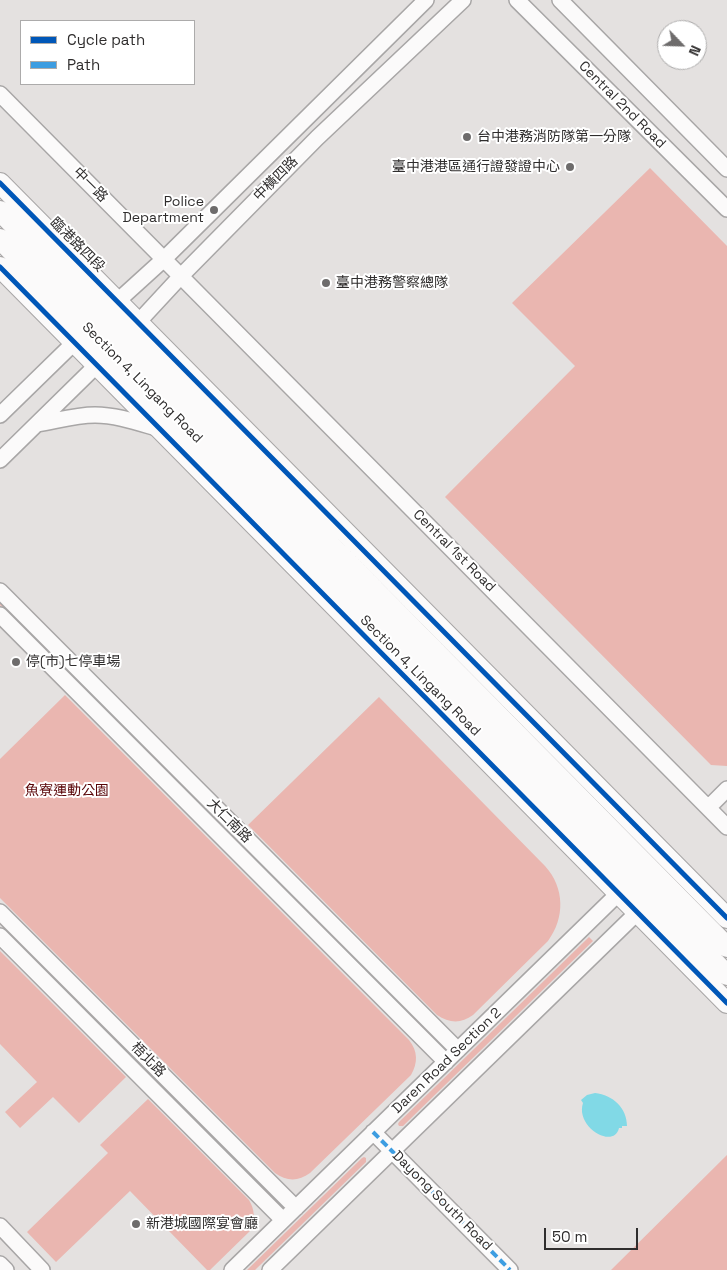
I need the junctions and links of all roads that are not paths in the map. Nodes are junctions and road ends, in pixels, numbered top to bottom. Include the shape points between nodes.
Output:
1 (426, 0) edge
2 (462, 0) edge
3 (517, 0) edge
4 (560, 0) edge
5 (0, 94) edge
6 (727, 169) edge
7 (0, 183) edge
8 (727, 209) edge
9 (0, 211) edge
10 (0, 239) edge
11 (164, 260) junction
12 (0, 267) edge
13 (181, 276) junction
14 (117, 301) junction
15 (96, 322) junction
16 (74, 343) junction
17 (118, 344) junction
18 (0, 415) edge
19 (37, 424) junction
20 (160, 429) junction
21 (0, 460) edge
22 (0, 591) edge
23 (0, 615) edge
24 (727, 789) edge
25 (709, 807) junction
26 (727, 826) edge
27 (654, 859) junction
28 (626, 886) junction
29 (659, 892) junction
30 (0, 912) edge
31 (727, 918) edge
32 (0, 936) edge
33 (727, 946) edge
34 (727, 975) edge
35 (727, 1003) edge
36 (458, 1050) junction
37 (446, 1062) junction
38 (374, 1132) junction
39 (392, 1151) junction
40 (296, 1208) junction
41 (284, 1220) junction
42 (0, 1226) edge
43 (0, 1264) edge
44 (6, 1270) edge
45 (42, 1270) edge
46 (232, 1270) edge
47 (270, 1270) edge
48 (510, 1270) edge

1 - 11 street, 中橫四路
2 - 13 street, 中橫四路 via 317,138
3 - 8 street, Central 2nd Road
4 - 6 street
5 - 11 street, 中一路
7 - 14 main road, 臨港路四段
9 - 15 main road, Section 4, Lingang Road
10 - 15 main road, Section 4, Lingang Road
11 - 13 street, 中一路
11 - 14 street, 中橫四路
12 - 16 main road
13 - 17 street, 中橫四路
13 - 25 street, Central 1st Road
14 - 15 street, 中橫四路
14 - 17 main road, 臨港路四段
15 - 16 street, 中橫四路
15 - 17 main road, Section 4, Lingang Road
16 - 17 main road
16 - 18 street, 中橫四路
17 - 19 street, 中橫四路
17 - 20 main road, Section 4, Lingang Road
17 - 27 main road, Section 4, Lingang Road
17 - 28 main road, Section 4, Lingang Road
19 - 20 street via 102,415
19 - 21 street, 中橫四路
20 - 28 main road, Section 4, Lingang Road
22 - 36 street, 大仁南路
23 - 37 street, 大仁南路
24 - 25 street
25 - 26 street, Central 1st Road
27 - 28 street, Daren Road Section 2
27 - 29 main road, Section 4, Lingang Road
28 - 29 main road, Section 4, Lingang Road
28 - 36 street, Daren Road Section 2
29 - 31 main road, Section 4, Lingang Road
29 - 33 main road, Section 4, Lingang Road
29 - 34 main road, Section 4, Lingang Road
29 - 35 main road, Section 4, Lingang Road
29 - 39 street, Daren Road Section 2
30 - 40 street, 梧北路
32 - 41 street, 梧北路
36 - 37 street, Daren Road Section 2
37 - 38 street, Daren Road Section 2
38 - 39 street, Dayong South Road
38 - 40 street, Daren Road Section 2
39 - 47 street, Daren Road Section 2
39 - 48 street, Dayong South Road
40 - 41 street, Daren Road Section 2
41 - 46 street, Daren Road Section 2
42 - 45 street
43 - 44 street

